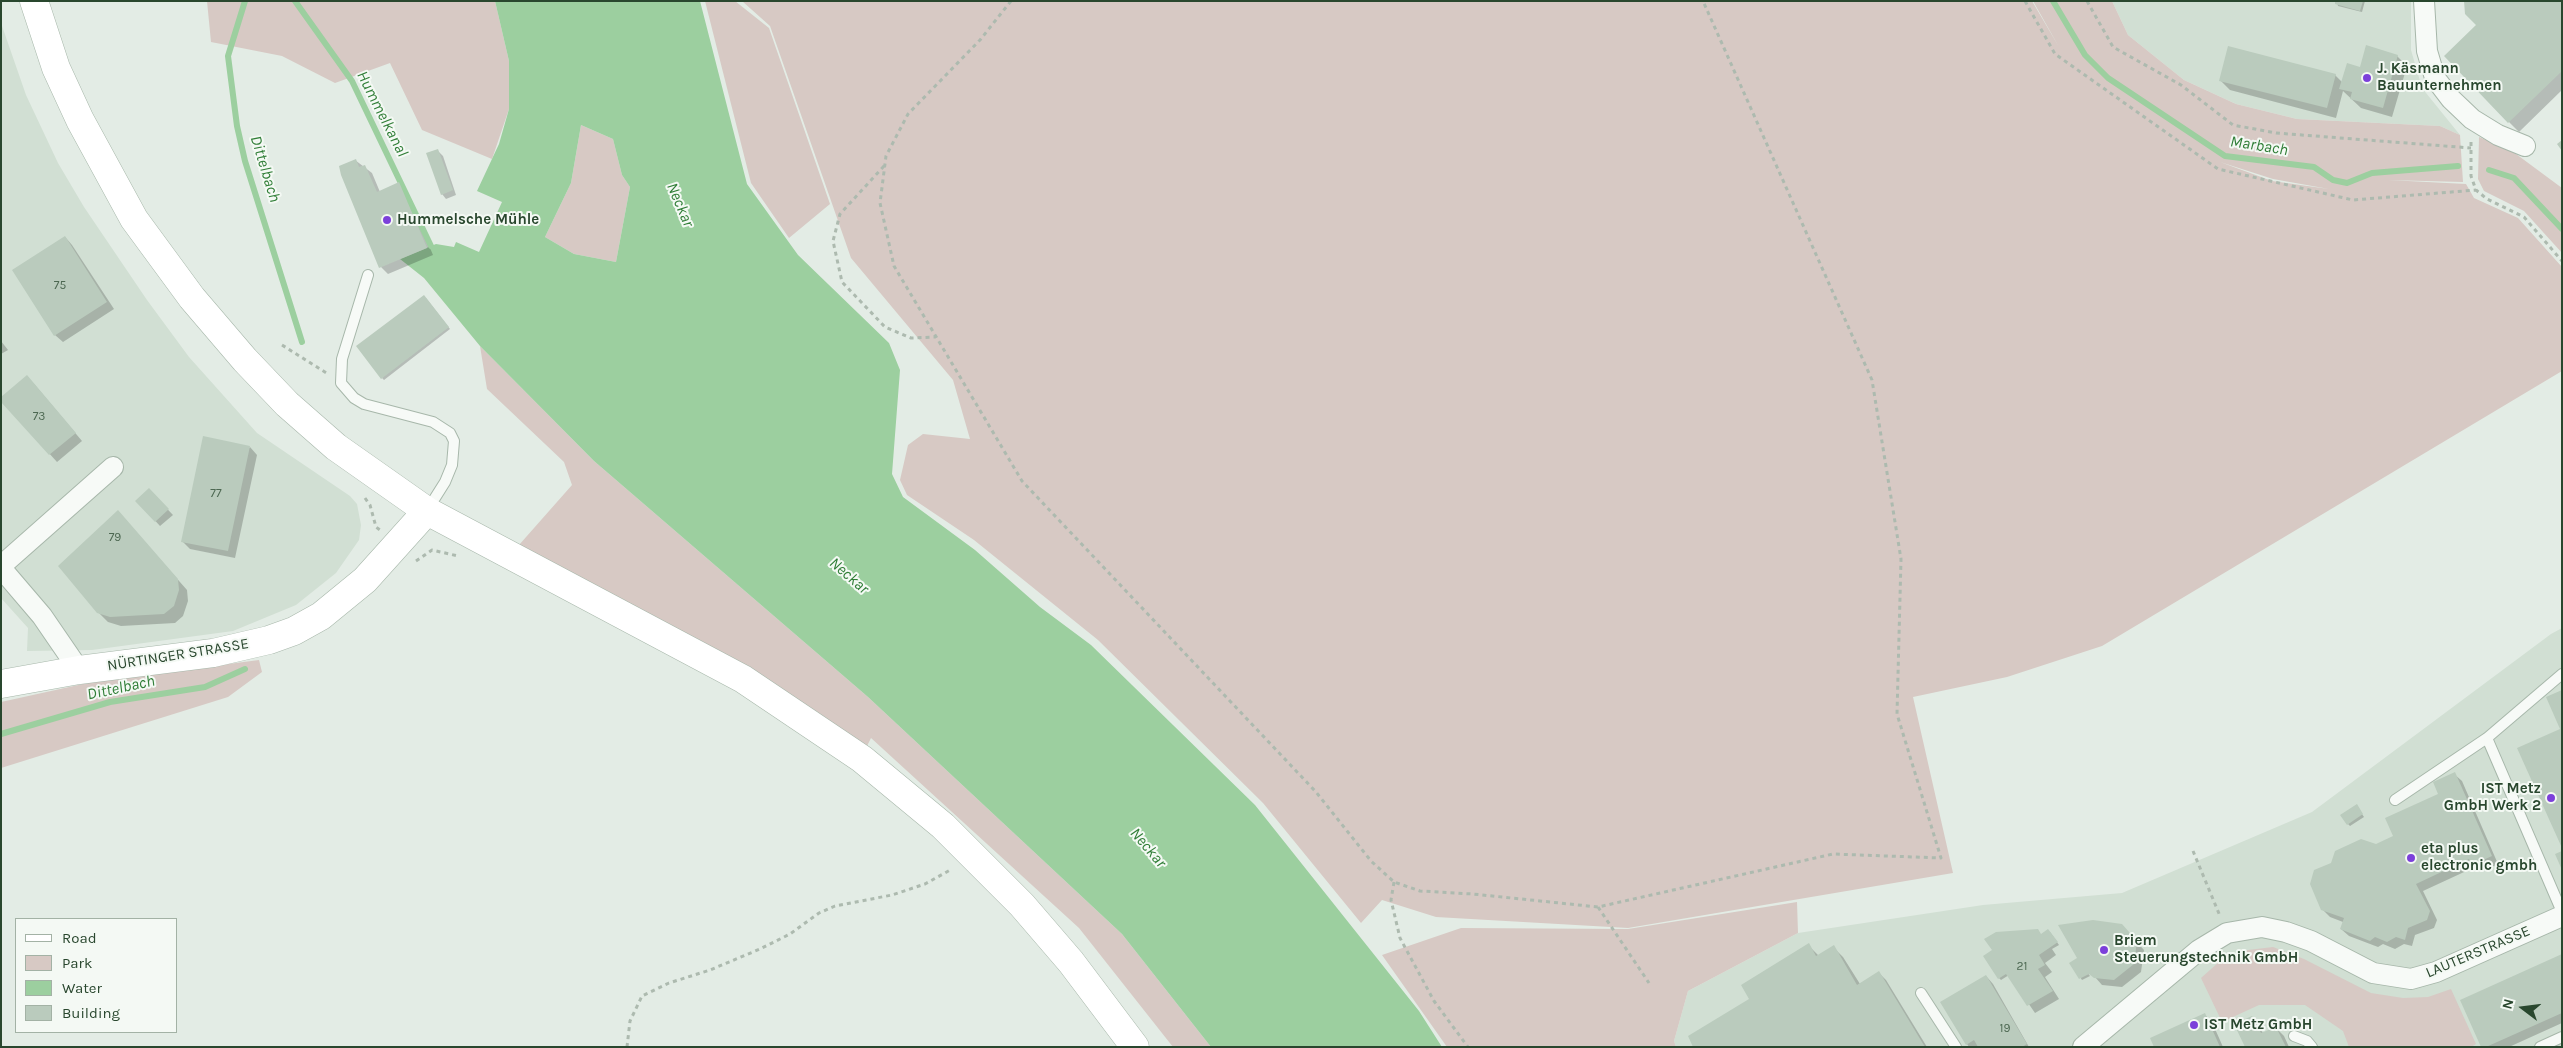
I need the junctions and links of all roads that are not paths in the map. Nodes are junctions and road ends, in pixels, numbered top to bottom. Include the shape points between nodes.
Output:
1 (34, 1) edge
2 (2424, 1) edge
3 (2525, 146) dead end
4 (368, 275) dead end
5 (113, 467) dead end
6 (427, 511) junction
7 (1, 567) edge
8 (79, 670) junction
9 (2562, 674) edge
10 (1, 684) edge
11 (2487, 738) junction
12 (2394, 800) dead end
13 (2562, 912) edge
14 (2562, 916) edge
15 (1921, 993) dead end
16 (2294, 1036) dead end
17 (2562, 1037) edge
18 (1135, 1047) edge
19 (1956, 1047) edge
20 (2082, 1047) edge
21 (2312, 1047) edge
22 (2540, 1047) edge

1 - 6 street via 56,68 91,144 134,219 175,277 239,354 292,409 343,452
2 - 3 street via 2427,51 2435,78 2472,119
4 - 6 lane via 342,359 341,382 354,398 364,404 433,422 450,433 454,442 452,464
5 - 7 street
6 - 8 street, NÜRTINGER STRASSE via 366,580 321,616 294,631 213,653
6 - 18 street via 728,670 862,759 944,826 1022,905 1071,962
7 - 8 street via 42,616
8 - 10 street, NÜRTINGER STRASSE
9 - 11 lane
11 - 12 lane
11 - 13 lane
14 - 20 street, LAUTERSTRASSE via 2436,972 2411,979 2373,973 2311,941 2286,932 2262,927 2227,933 2199,950
15 - 19 lane
16 - 21 lane via 2307,1041
17 - 22 lane

